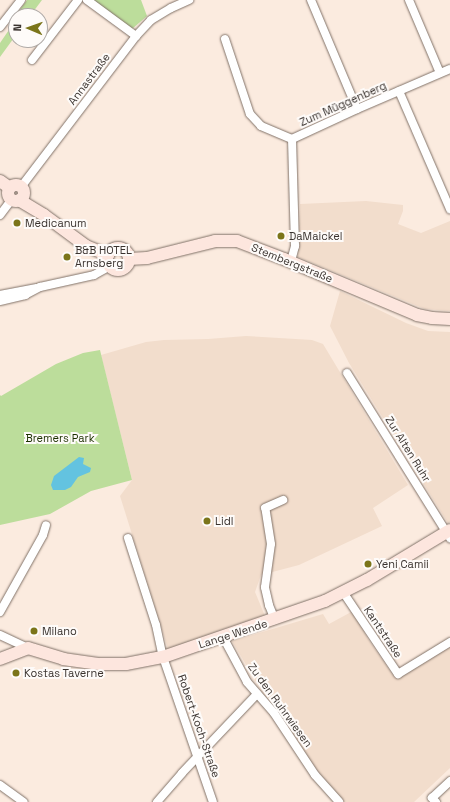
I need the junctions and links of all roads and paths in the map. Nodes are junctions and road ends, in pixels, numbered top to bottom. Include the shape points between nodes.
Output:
1 (21, 0) edge
2 (78, 0) edge
3 (87, 0) edge
4 (189, 0) edge
5 (311, 0) edge
6 (409, 0) edge
7 (0, 27) edge
8 (136, 36) junction
9 (225, 39) dead end
10 (32, 60) dead end
11 (450, 68) edge
12 (440, 73) junction
13 (399, 91) junction
14 (356, 109) junction
15 (292, 139) junction
16 (0, 181) edge
17 (17, 194) junction
18 (450, 209) edge
19 (0, 215) edge
20 (129, 259) junction
21 (109, 261) junction
22 (291, 261) junction
23 (40, 287) junction
24 (0, 295) edge
25 (0, 301) edge
26 (450, 319) edge
27 (347, 373) dead end
28 (283, 500) dead end
29 (46, 525) dead end
30 (449, 533) edge
31 (128, 538) dead end
32 (343, 592) junction
33 (0, 612) edge
34 (275, 620) junction
35 (0, 635) edge
36 (223, 637) junction
37 (450, 642) edge
38 (28, 648) junction
39 (163, 657) junction
40 (0, 659) edge
41 (257, 694) junction
42 (198, 758) junction
43 (450, 781) edge
44 (0, 785) edge
45 (23, 802) edge
46 (157, 802) edge
47 (213, 802) edge
48 (338, 802) edge
49 (436, 802) edge

1 - 7 street
2 - 10 street
3 - 8 street
4 - 8 street, Annastraße via 151,20
5 - 14 street
6 - 12 street
8 - 17 street, Annastraße
9 - 15 street via 250,114 261,126
11 - 12 street, Zum Müggenberg
12 - 13 street, Zum Müggenberg
13 - 14 street, Zum Müggenberg
13 - 18 street
14 - 15 street, Zum Müggenberg
15 - 22 street, Zum Müggenberg via 295,246
16 - 17 street
17 - 19 street, Annastraße
17 - 21 street
20 - 21 street via 124,268 118,270
20 - 21 street via 127,252 122,248 114,248
20 - 22 street, Stembergstraße via 147,258 215,241 237,241
21 - 23 street via 94,275
22 - 26 street, Stembergstraße via 417,315
23 - 24 street
23 - 25 street via 25,295
27 - 30 street, Zur Alten Ruhr
28 - 34 street via 265,508 270,544 265,587
29 - 33 street via 43,535
30 - 32 street, Lange Wende
31 - 39 street, Robert-Koch-Straße via 156,625
32 - 34 street, Lange Wende
32 - 37 street, Kantstraße via 398,674
34 - 36 street, Lange Wende
35 - 38 street, Lange Wende
36 - 39 street, Lange Wende
36 - 41 street, Zu den Ruhrwiesen via 247,682
38 - 39 street, Lange Wende via 63,659 100,664 126,664
38 - 40 street
39 - 42 street, Robert-Koch-Straße
41 - 42 street
41 - 48 street, Zu den Ruhrwiesen via 274,713 315,775
42 - 46 street
42 - 47 street, Robert-Koch-Straße
43 - 49 street via 432,798
44 - 45 street

